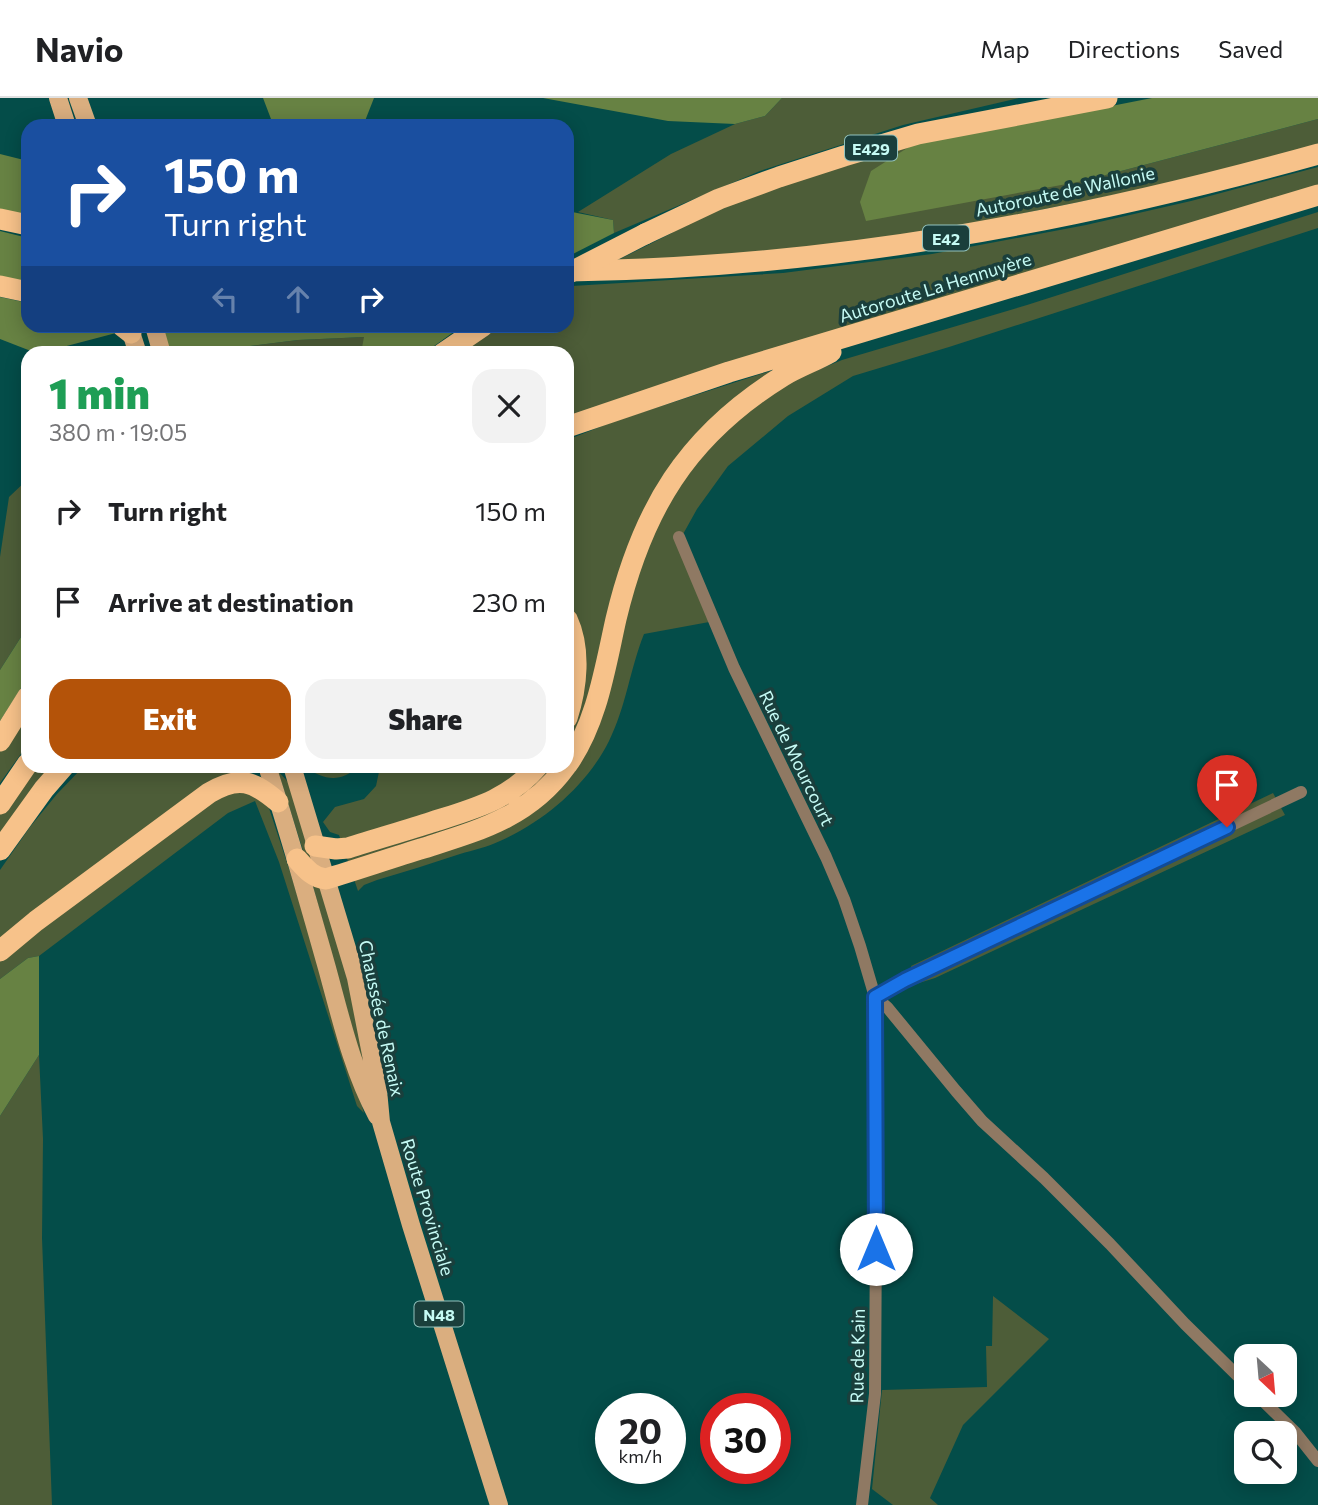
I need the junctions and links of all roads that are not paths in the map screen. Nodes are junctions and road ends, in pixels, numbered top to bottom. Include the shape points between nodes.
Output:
1 (58, 98) edge
2 (78, 98) edge
3 (1107, 98) edge
4 (65, 119) edge
5 (86, 119) edge
6 (1318, 154) edge
7 (1318, 195) edge
8 (0, 219) edge
9 (21, 224) edge
10 (574, 270) edge
11 (574, 273) edge
12 (0, 286) edge
13 (21, 290) edge
14 (862, 332) junction
15 (473, 333) edge
16 (454, 346) edge
17 (574, 425) edge
18 (679, 537) dead end
19 (574, 646) edge
20 (574, 690) edge
21 (21, 707) edge
22 (0, 741) edge
23 (574, 755) edge
24 (22, 773) edge
25 (58, 773) edge
26 (269, 773) edge
27 (294, 773) edge
28 (532, 773) edge
29 (561, 773) edge
30 (1301, 792) dead end
31 (278, 802) junction
32 (0, 804) edge
33 (316, 846) junction
34 (0, 850) edge
35 (297, 859) junction
36 (326, 879) junction
37 (0, 951) edge
38 (875, 997) junction
39 (381, 1122) junction
40 (1234, 1372) edge
41 (1269, 1407) edge
42 (1318, 1461) edge
43 (499, 1505) edge
44 (862, 1505) edge

1 - 4 main road
2 - 5 main road
3 - 10 highway, E429, bridge via 918,134 779,177
6 - 11 highway, Autoroute de Wallonie / E42 via 1160,195 907,244 784,260
7 - 14 highway, Autoroute La Hennuyère
8 - 9 highway
12 - 13 highway
14 - 17 highway, Autoroute La Hennuyère
14 - 23 highway via 754,395 684,461 642,534 624,587 598,699
15 - 16 highway
18 - 38 street, Rue de Mourcourt via 734,668 826,857
19 - 20 highway
21 - 22 highway
24 - 32 highway
25 - 34 highway
26 - 31 main road, Chaussée de Renaix / N48
27 - 33 main road, Chaussée de Renaix / N48
28 - 33 highway via 507,794 482,806 348,848
29 - 36 highway via 535,800 487,828
30 - 38 street
31 - 35 main road, Chaussée de Renaix / N48
31 - 37 highway via 250,783 222,785
33 - 36 main road, Chaussée de Renaix / N48
35 - 36 highway via 310,873
35 - 39 main road, Chaussée de Renaix / N48 via 351,1055
36 - 39 main road, Chaussée de Renaix / N48 via 356,978
38 - 40 street via 982,1121
38 - 44 street, Rue de Kain via 875,1394
39 - 43 main road, Route Provinciale / N48
41 - 42 street

